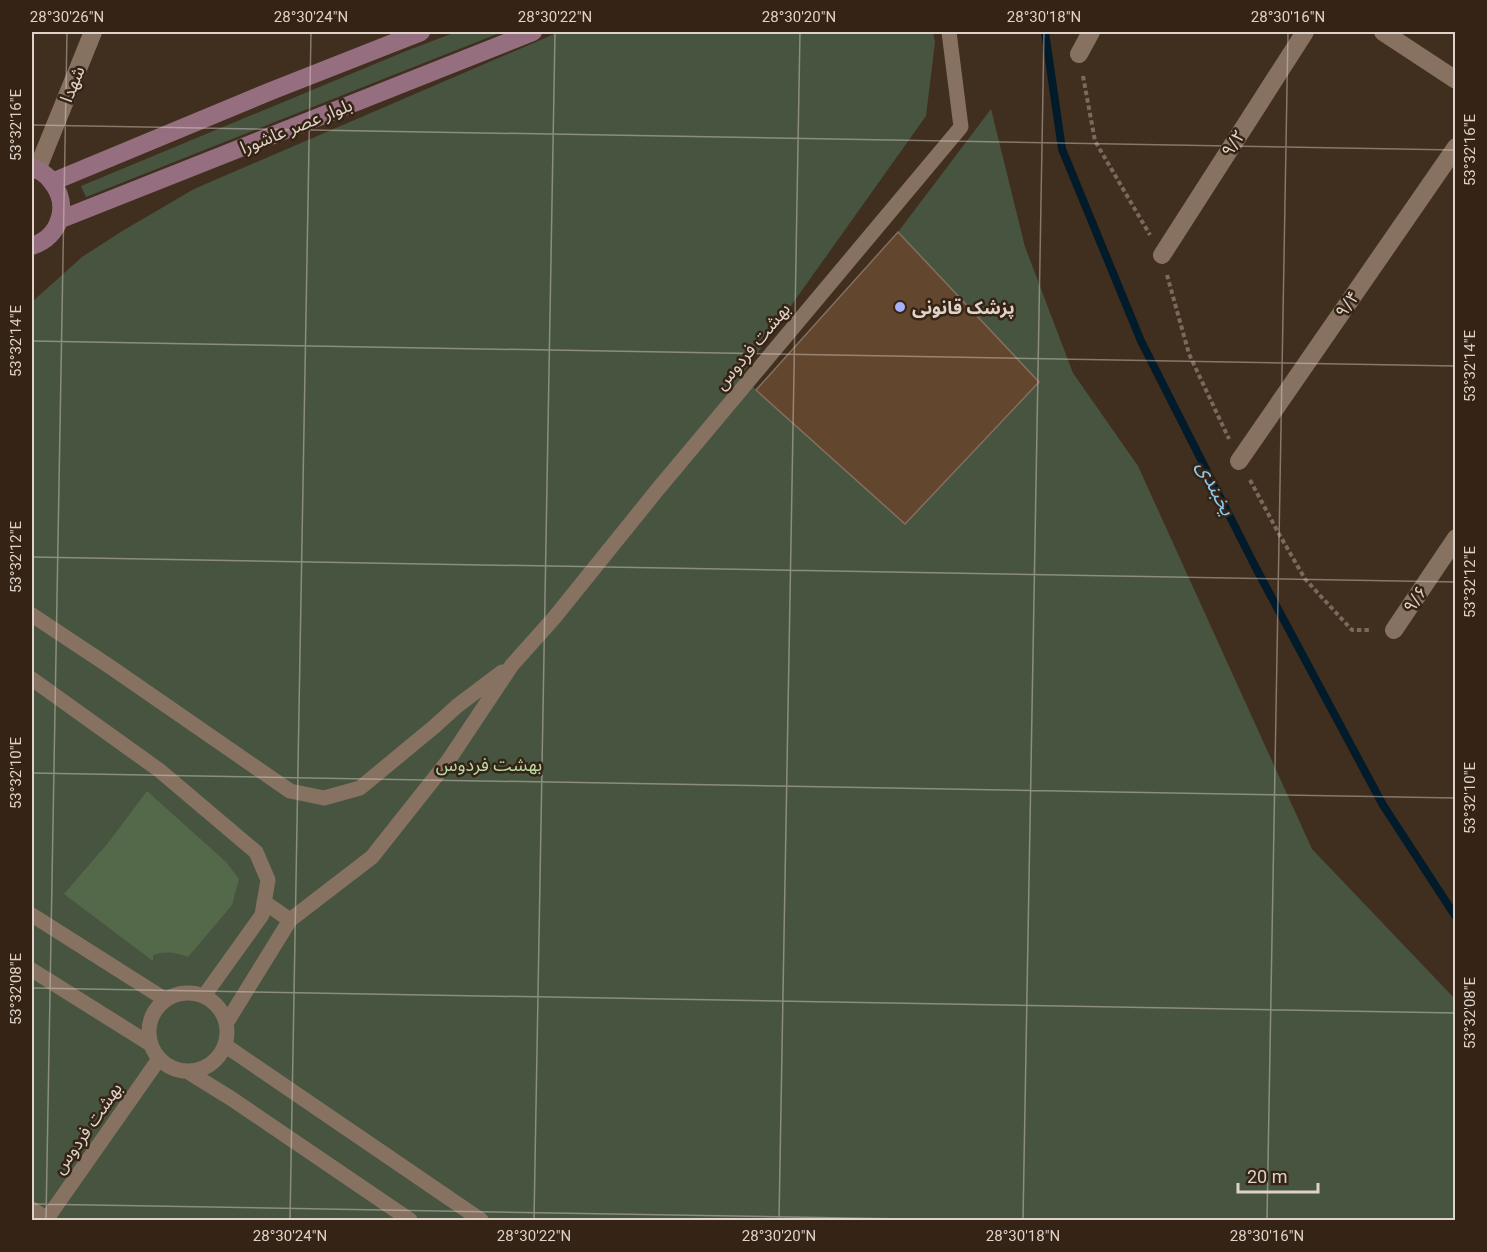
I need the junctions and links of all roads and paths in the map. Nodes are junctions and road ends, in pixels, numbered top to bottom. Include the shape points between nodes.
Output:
1 (93, 32) edge
2 (421, 32) edge
3 (533, 32) edge
4 (949, 32) edge
5 (1091, 32) edge
6 (1305, 32) edge
7 (1383, 32) edge
8 (1079, 54) joint
9 (1455, 80) edge
10 (1455, 147) edge
11 (34, 169) edge
12 (52, 182) junction
13 (59, 220) junction
14 (32, 246) edge
15 (1162, 255) junction
16 (1239, 460) junction
17 (1455, 538) edge
18 (32, 615) edge
19 (1394, 630) joint
20 (512, 665) junction
21 (32, 679) edge
22 (264, 902) junction
23 (290, 920) junction
24 (34, 922) edge
25 (32, 970) edge
26 (204, 996) junction
27 (166, 1000) junction
28 (227, 1022) junction
29 (150, 1044) junction
30 (226, 1046) junction
31 (159, 1059) junction
32 (190, 1073) junction
33 (32, 1209) edge
34 (46, 1220) edge
35 (410, 1221) edge
36 (481, 1221) edge

1 - 11 street, شهدا
2 - 12 main road
3 - 13 main road, بلوار عصر عاشورا
4 - 20 lane, بهشت فردوس via 961,127
5 - 8 street
6 - 15 street, ۹/۲
7 - 9 street
8 - 15 path via 1095,141
10 - 16 street, ۹/۴
11 - 12 main road
12 - 13 main road via 61,200
13 - 14 main road via 50,237
15 - 16 path via 1189,354
16 - 19 path via 1305,579 1352,630
17 - 19 street, ۹/۶
18 - 20 lane, بهشت فردوس via 290,791 324,798 360,788
20 - 23 lane, بهشت فردوس via 448,761 372,857
21 - 22 lane via 159,770 256,852 268,880
22 - 23 lane
22 - 26 lane via 261,915
23 - 28 lane, بهشت فردوس
24 - 27 lane
25 - 29 lane
26 - 27 lane via 184,993
26 - 28 lane via 219,1006
27 - 29 lane via 154,1012 149,1027
28 - 30 lane
29 - 31 lane
30 - 32 lane via 218,1060
30 - 36 lane
31 - 32 lane via 173,1069
31 - 34 lane, بهشت فردوس
32 - 35 lane
33 - 34 lane, بهشت فردوس

